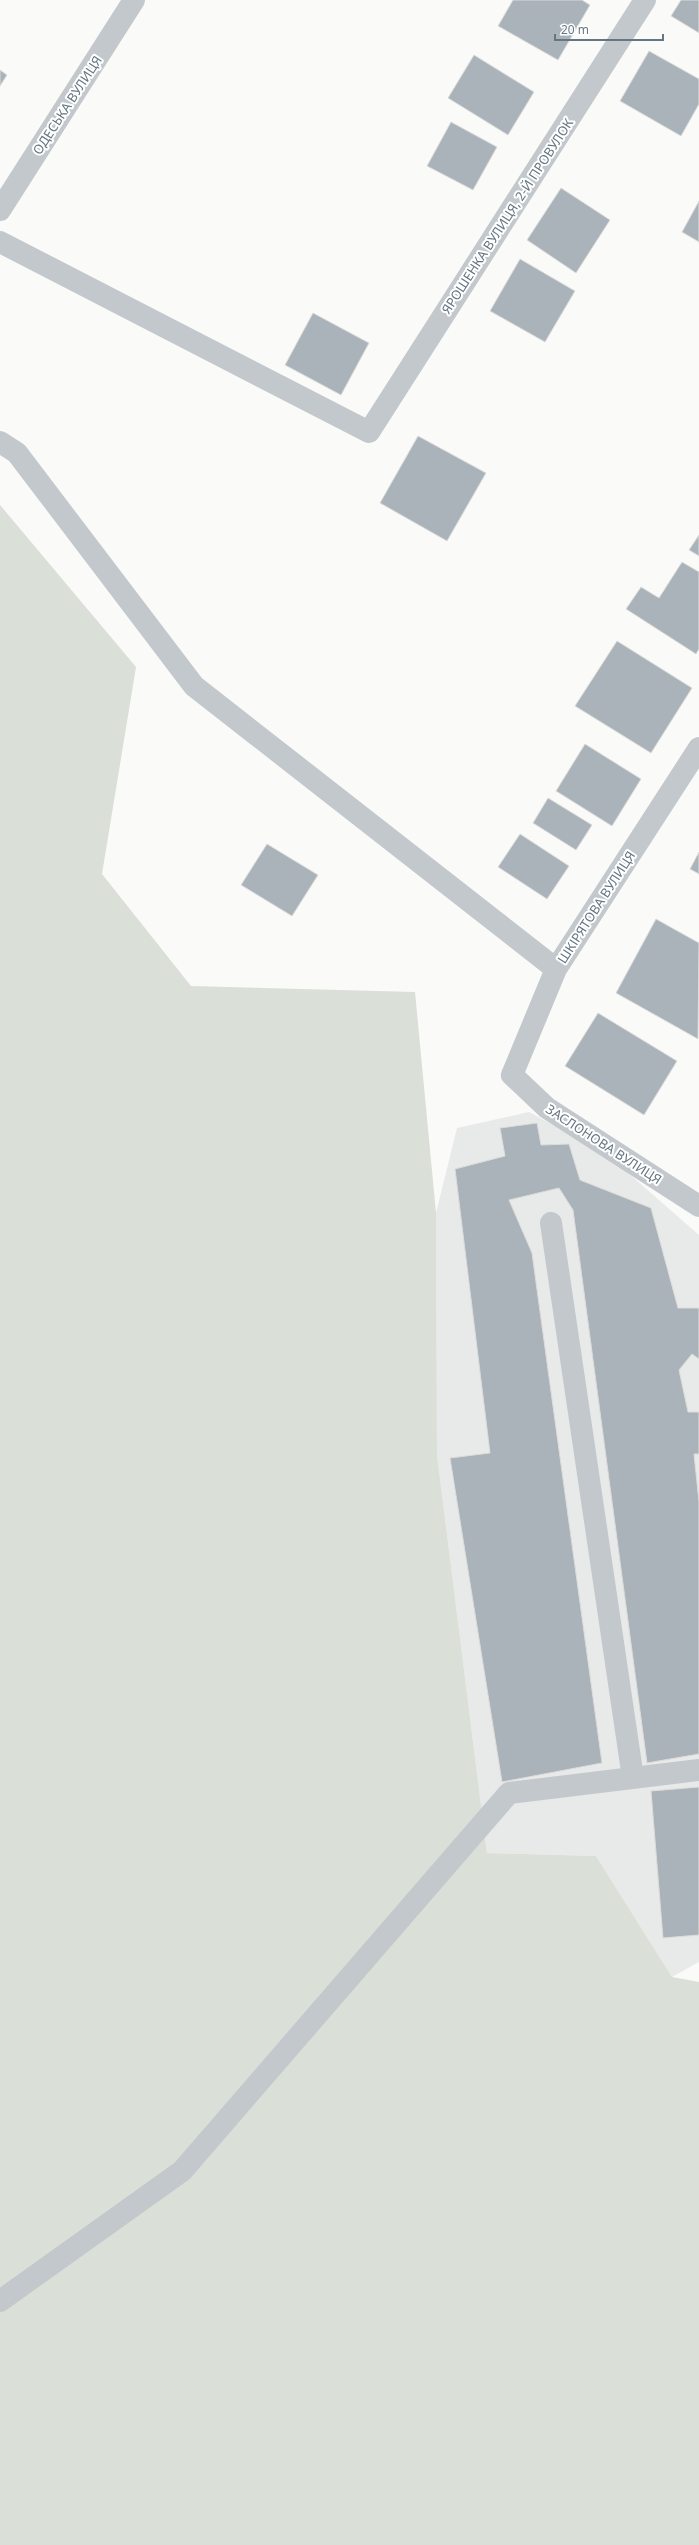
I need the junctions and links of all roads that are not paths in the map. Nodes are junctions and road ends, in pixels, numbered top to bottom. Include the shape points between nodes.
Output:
1 (134, 0) edge
2 (645, 0) edge
3 (0, 210) edge
4 (0, 242) edge
5 (0, 442) edge
6 (699, 748) edge
7 (556, 969) junction
8 (512, 1075) joint
9 (699, 1206) edge
10 (551, 1223) dead end
11 (699, 1770) edge
12 (633, 1778) junction
13 (0, 2301) edge

1 - 3 street, ОДЕСЬКА ВУЛИЦЯ
2 - 4 street, ЯРОШЕНКА ВУЛИЦЯ, 2-Й ПРОВУЛОК via 369,432
5 - 7 street via 17,453 194,686
6 - 7 street, ШКІРЯТОВА ВУЛИЦЯ
7 - 8 street, ШКІРЯТОВА ВУЛИЦЯ
8 - 9 street, ЗАСЛОНОВА ВУЛИЦЯ via 547,1108
10 - 12 street
11 - 12 street
12 - 13 street via 509,1794 182,2171

